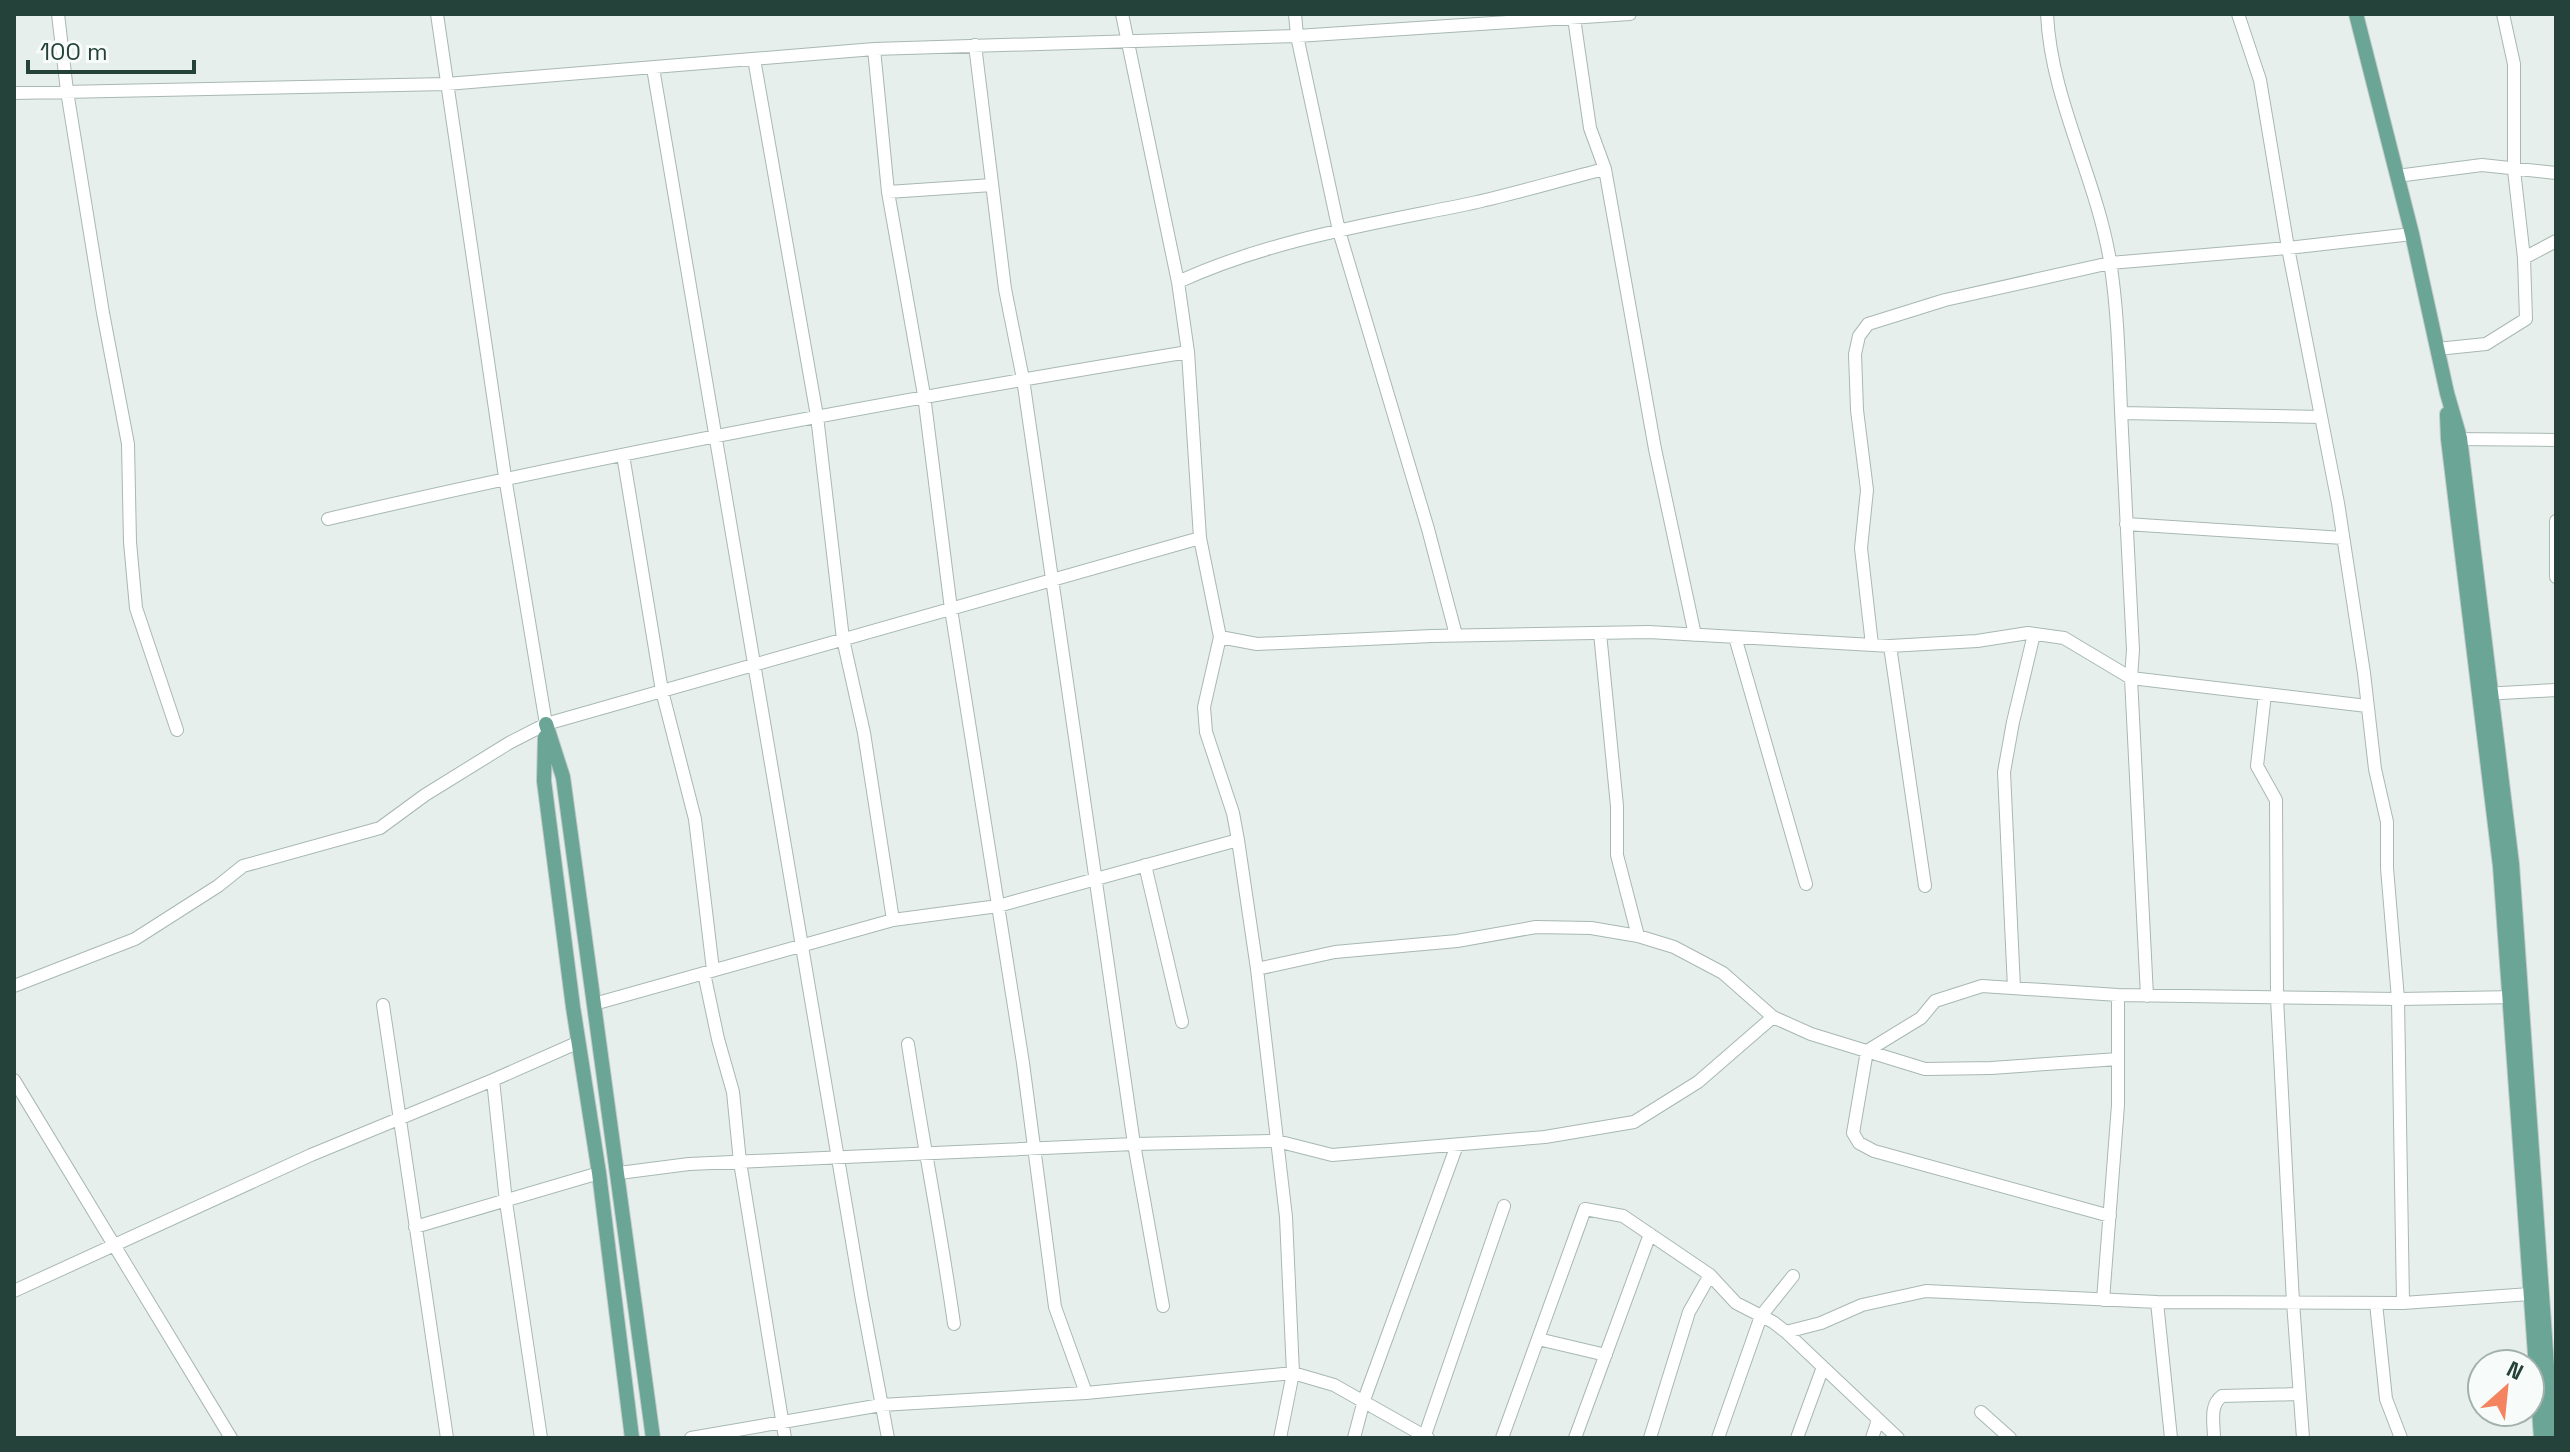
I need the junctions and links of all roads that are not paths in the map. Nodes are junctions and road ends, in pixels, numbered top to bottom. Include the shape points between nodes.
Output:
1 (58, 14) edge
2 (437, 14) edge
3 (1122, 14) edge
4 (1295, 14) edge
5 (1630, 14) edge
6 (2047, 14) edge
7 (2238, 14) edge
8 (2356, 14) edge
9 (2503, 14) edge
10 (1574, 18) junction
11 (1297, 36) junction
12 (1127, 43) junction
13 (975, 45) junction
14 (874, 49) junction
15 (754, 59) junction
16 (653, 68) junction
17 (447, 84) junction
18 (67, 91) junction
19 (14, 93) edge
20 (1605, 169) junction
21 (2514, 170) junction
22 (2556, 173) edge
23 (2397, 176) junction
24 (992, 185) junction
25 (888, 192) junction
26 (1339, 231) junction
27 (2412, 234) junction
28 (2556, 241) edge
29 (2288, 248) junction
30 (2524, 258) junction
31 (2110, 263) junction
32 (1178, 282) junction
33 (2437, 349) junction
34 (1188, 352) junction
35 (1023, 379) junction
36 (924, 395) junction
37 (2121, 413) junction
38 (817, 416) junction
39 (2321, 417) junction
40 (714, 437) junction
41 (2454, 439) junction
42 (2556, 440) edge
43 (623, 455) junction
44 (505, 477) junction
45 (328, 519) dead end
46 (2556, 521) edge
47 (2126, 524) junction
48 (1200, 538) junction
49 (2343, 538) junction
50 (2556, 577) edge
51 (1051, 580) junction
52 (951, 609) junction
53 (1600, 633) junction
54 (2034, 634) junction
55 (1456, 635) junction
56 (1695, 635) junction
57 (1220, 637) junction
58 (1735, 637) junction
59 (843, 639) junction
60 (1872, 645) junction
61 (1890, 646) junction
62 (754, 665) junction
63 (2131, 678) junction
64 (2556, 690) edge
65 (662, 691) junction
66 (2265, 694) junction
67 (2486, 694) junction
68 (2367, 706) junction
69 (546, 724) junction
70 (177, 730) dead end
71 (1238, 840) junction
72 (1145, 865) junction
73 (1097, 879) junction
74 (1806, 884) dead end
75 (1925, 886) dead end
76 (998, 906) junction
77 (893, 920) junction
78 (1638, 936) junction
79 (801, 944) junction
80 (1257, 969) junction
81 (708, 972) junction
82 (14, 986) edge
83 (2014, 988) junction
84 (2118, 995) junction
85 (2147, 996) junction
86 (2277, 998) junction
87 (2516, 998) junction
88 (2398, 999) junction
89 (594, 1004) junction
90 (383, 1005) dead end
91 (1773, 1017) junction
92 (1182, 1022) dead end
93 (579, 1042) junction
94 (908, 1044) dead end
95 (1867, 1051) junction
96 (2118, 1059) junction
97 (14, 1080) edge
98 (493, 1080) junction
99 (399, 1119) junction
100 (1277, 1141) junction
101 (1134, 1144) junction
102 (1457, 1145) junction
103 (1035, 1150) junction
104 (924, 1154) junction
105 (839, 1159) junction
106 (740, 1162) junction
107 (599, 1173) junction
108 (619, 1173) junction
109 (506, 1202) junction
110 (1504, 1206) dead end
111 (2110, 1216) junction
112 (415, 1227) junction
113 (1650, 1234) junction
114 (113, 1246) junction
115 (1710, 1275) junction
116 (1793, 1276) dead end
117 (14, 1291) edge
118 (2543, 1294) edge
119 (2103, 1300) junction
120 (2157, 1302) junction
121 (2293, 1302) junction
122 (2376, 1303) junction
123 (2403, 1303) junction
124 (1163, 1306) dead end
125 (1761, 1316) junction
126 (954, 1324) dead end
127 (1786, 1332) junction
128 (1538, 1339) junction
129 (1606, 1355) junction
130 (1823, 1367) junction
131 (1293, 1373) junction
132 (1086, 1393) junction
133 (2299, 1394) junction
134 (1364, 1400) junction
135 (881, 1405) junction
136 (1981, 1412) dead end
137 (1878, 1420) junction
138 (781, 1423) junction
139 (700, 1437) edge
140 (1426, 1437) edge
141 (231, 1438) edge
142 (447, 1438) edge
143 (541, 1438) edge
144 (632, 1438) edge
145 (653, 1438) edge
146 (785, 1438) edge
147 (888, 1438) edge
148 (1280, 1438) edge
149 (1354, 1438) edge
150 (1502, 1438) edge
151 (1575, 1438) edge
152 (1650, 1438) edge
153 (1718, 1438) edge
154 (1797, 1438) edge
155 (1872, 1438) edge
156 (1898, 1438) edge
157 (2010, 1438) edge
158 (2171, 1438) edge
159 (2214, 1438) edge
160 (2303, 1438) edge
161 (2401, 1438) edge
162 (2541, 1438) edge
163 (2552, 1438) edge

1 - 18 street
2 - 17 street
3 - 12 street
4 - 11 street
5 - 10 street
6 - 31 street via 2048,47 2098,205
7 - 29 street via 2260,80
8 - 23 main road
9 - 21 street via 2514,64
10 - 11 street
10 - 20 street via 1590,128
11 - 12 street
11 - 26 street
12 - 13 street
12 - 32 street
13 - 14 street
13 - 24 street
14 - 15 street
14 - 25 street
15 - 16 street
15 - 38 street
16 - 17 street
16 - 40 street
17 - 18 street
17 - 44 street
18 - 19 street
18 - 70 street via 128,444 136,608
20 - 26 street
20 - 56 street via 1655,449
21 - 22 street
21 - 23 street via 2472,166
21 - 30 street
23 - 27 main road
24 - 25 street
24 - 35 street
25 - 36 street
26 - 32 street via 1215,265
26 - 55 street
27 - 29 street
27 - 33 main road
28 - 30 street
29 - 31 street
29 - 39 street
30 - 33 street via 2526,319 2486,344
31 - 37 street
31 - 60 street via 1896,314 1868,324 1859,336 1857,410 1867,490 1861,548
32 - 34 street
33 - 41 main road
34 - 35 street
34 - 48 street
35 - 36 street
35 - 51 street
36 - 38 street
36 - 52 street
37 - 39 street
37 - 47 street
38 - 40 street
38 - 59 street
39 - 49 street
40 - 43 street
40 - 62 street
41 - 42 street
41 - 67 main road
43 - 44 street
43 - 65 street
44 - 45 street
44 - 69 street
46 - 50 street
47 - 49 street
47 - 63 street
48 - 51 street
48 - 57 street
49 - 68 street
51 - 52 street
51 - 73 street
52 - 59 street
52 - 76 street
53 - 55 street
53 - 56 street
53 - 78 street via 1617,855
54 - 61 street
54 - 63 street via 2064,638
54 - 83 street via 2004,772
55 - 57 street via 1257,644
56 - 58 street
57 - 71 street via 1204,707 1206,732
58 - 60 street
58 - 74 street
59 - 62 street
59 - 77 street via 864,733
60 - 61 street
61 - 75 street
62 - 65 street
62 - 79 street
63 - 66 street
63 - 85 street
64 - 67 street
65 - 69 street
65 - 81 street via 695,819
66 - 68 street
66 - 86 street via 2257,766 2276,800
67 - 87 main road via 2512,864
68 - 88 street via 2387,822
69 - 82 street via 425,795 380,828 243,866 135,939
69 - 89 main road via 563,777
69 - 93 main road via 544,781
71 - 72 street
71 - 80 street
72 - 73 street
72 - 92 street
73 - 76 street
73 - 101 street
76 - 77 street
76 - 103 street
77 - 79 street
78 - 80 street via 1536,927 1457,941 1335,952
78 - 91 street via 1674,947 1723,973
79 - 81 street
79 - 105 street
80 - 100 street
81 - 89 street
81 - 106 street via 733,1092
83 - 84 street
83 - 95 street via 1982,986 1935,1001 1921,1018
84 - 85 street
84 - 96 street
85 - 86 street
86 - 88 street
86 - 121 street
87 - 88 street
87 - 118 main road
88 - 123 street
89 - 108 main road
90 - 99 street
91 - 95 street
91 - 102 street via 1698,1082 1634,1122
93 - 98 street
93 - 107 main road
94 - 104 street
95 - 96 street via 1925,1069
95 - 111 street via 1853,1133 1859,1143
96 - 111 street
97 - 114 street
98 - 99 street
98 - 109 street
99 - 112 street
99 - 114 street
100 - 101 street
100 - 102 street via 1332,1155
100 - 131 street
101 - 103 street
101 - 124 street
102 - 134 street
103 - 104 street
103 - 132 street via 1055,1307
104 - 105 street
104 - 126 street via 938,1210
105 - 106 street
105 - 135 street
106 - 108 street
106 - 138 street
107 - 109 street
107 - 144 main road
108 - 145 main road
109 - 112 street
109 - 143 street
110 - 140 street
111 - 119 street
112 - 142 street
113 - 115 street
113 - 128 street via 1623,1216 1585,1209
113 - 129 street
114 - 117 street
114 - 141 street
115 - 125 street via 1736,1303
115 - 152 street via 1689,1312
116 - 125 street
118 - 123 street
118 - 162 main road
118 - 163 main road
119 - 120 street
119 - 127 street via 1926,1291 1862,1305
120 - 121 street
120 - 158 street
121 - 122 street
121 - 133 street
122 - 123 street
122 - 161 street via 2386,1399
125 - 127 street
125 - 153 street
127 - 130 street
128 - 129 street
128 - 150 street
129 - 151 street
130 - 137 street
130 - 154 street
131 - 132 street
131 - 134 street
131 - 148 street
132 - 135 street
133 - 159 street via 2222,1396 2213,1408
133 - 160 street
134 - 140 street
134 - 149 street
135 - 138 street
135 - 147 street
136 - 157 street
137 - 155 street
137 - 156 street
138 - 139 street
138 - 146 street

